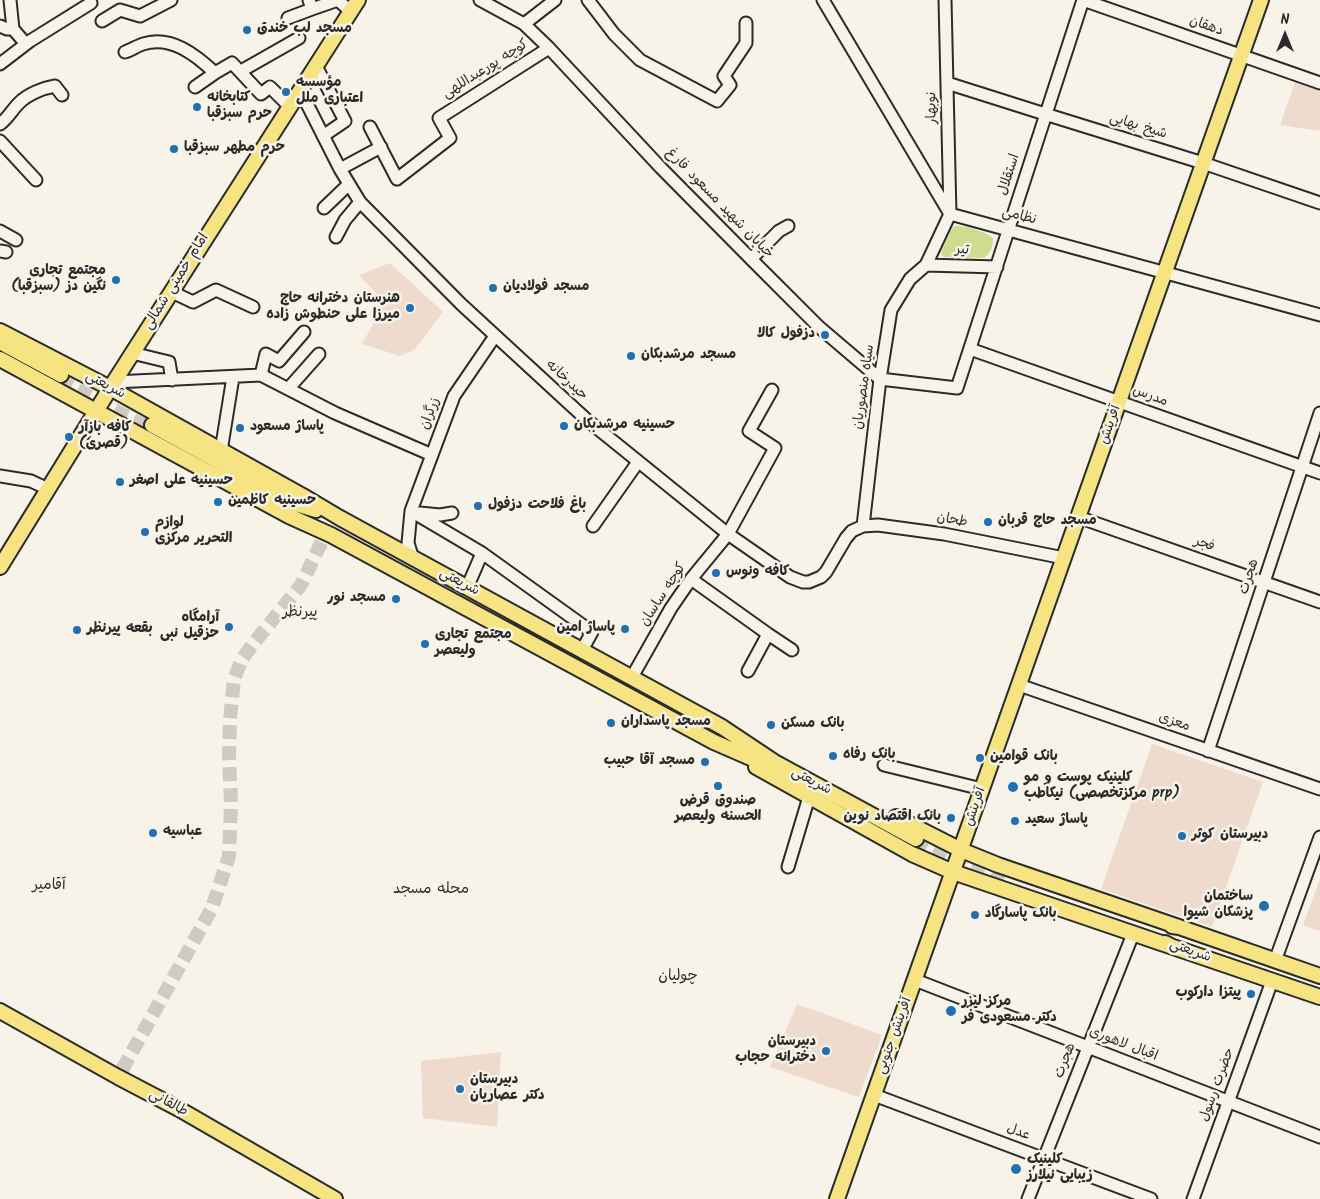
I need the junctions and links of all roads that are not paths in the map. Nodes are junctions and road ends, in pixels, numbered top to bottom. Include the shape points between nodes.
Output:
1 (10, 0) edge
2 (171, 0) edge
3 (480, 0) edge
4 (555, 0) edge
5 (588, 0) edge
6 (823, 0) edge
7 (945, 0) edge
8 (1083, 0) edge
9 (1261, 0) edge
10 (91, 3) dead end
11 (310, 4) edge
12 (354, 6) edge
13 (288, 18) dead end
14 (102, 21) dead end
15 (746, 23) dead end
16 (524, 24) junction
17 (0, 26) edge
18 (12, 29) junction
19 (299, 38) dead end
20 (26, 44) junction
21 (549, 48) junction
22 (125, 52) dead end
23 (1241, 55) junction
24 (0, 64) edge
25 (316, 66) junction
26 (241, 72) junction
27 (215, 73) junction
28 (947, 83) junction
29 (1320, 83) edge
30 (195, 86) dead end
31 (300, 90) junction
32 (62, 95) dead end
33 (290, 107) junction
34 (1045, 114) junction
35 (0, 124) edge
36 (370, 127) dead end
37 (323, 136) junction
38 (0, 141) edge
39 (381, 147) junction
40 (1204, 162) junction
41 (340, 169) junction
42 (36, 180) dead end
43 (348, 185) junction
44 (360, 202) junction
45 (1320, 203) edge
46 (324, 208) dead end
47 (950, 214) junction
48 (788, 226) dead end
49 (1008, 230) junction
50 (0, 232) edge
51 (336, 237) dead end
52 (16, 240) dead end
53 (751, 259) junction
54 (926, 265) junction
55 (997, 267) junction
56 (1165, 271) junction
57 (172, 292) junction
58 (253, 307) dead end
59 (1320, 315) edge
60 (0, 330) edge
61 (304, 332) dead end
62 (495, 336) junction
63 (0, 342) edge
64 (0, 348) edge
65 (970, 349) junction
66 (132, 353) junction
67 (319, 354) dead end
68 (0, 358) edge
69 (261, 376) junction
70 (233, 377) junction
71 (880, 379) junction
72 (172, 380) junction
73 (112, 385) junction
74 (288, 389) junction
75 (772, 390) dead end
76 (1119, 402) junction
77 (96, 411) junction
78 (1320, 413) edge
79 (221, 451) junction
80 (432, 455) junction
81 (638, 462) junction
82 (1302, 467) junction
83 (1320, 473) edge
84 (0, 476) edge
85 (48, 489) junction
86 (411, 511) junction
87 (452, 513) dead end
88 (1078, 517) junction
89 (340, 518) junction
90 (594, 526) dead end
91 (863, 526) junction
92 (728, 534) junction
93 (331, 535) junction
94 (482, 553) junction
95 (1064, 558) junction
96 (413, 559) junction
97 (0, 567) edge
98 (691, 579) junction
99 (1264, 582) junction
100 (467, 588) junction
101 (1320, 602) edge
102 (768, 634) junction
103 (582, 650) junction
104 (792, 650) dead end
105 (748, 671) dead end
106 (632, 678) junction
107 (1018, 685) junction
108 (714, 742) junction
109 (1208, 751) junction
110 (884, 766) dead end
111 (982, 789) junction
112 (1320, 790) edge
113 (809, 797) junction
114 (1320, 837) edge
115 (916, 842) junction
116 (961, 850) junction
117 (788, 867) dead end
118 (1315, 868) edge
119 (953, 872) junction
120 (1004, 879) junction
121 (1133, 934) junction
122 (1173, 947) junction
123 (1275, 961) junction
124 (1320, 976) edge
125 (915, 980) junction
126 (1272, 980) junction
127 (1320, 997) edge
128 (0, 1001) edge
129 (0, 1011) edge
130 (1088, 1047) junction
131 (120, 1074) junction
132 (874, 1095) junction
133 (1228, 1102) junction
134 (1320, 1137) edge
135 (1044, 1159) junction
136 (335, 1199) edge
137 (837, 1199) edge
138 (1028, 1199) edge
139 (1151, 1199) edge
140 (1193, 1199) edge

1 - 18 street
2 - 14 street via 140,16 120,10
3 - 16 street, خیابان شهید مسعود فارغ
4 - 16 street
5 - 15 street via 614,34 640,60 717,101 730,85 724,76 746,43
6 - 47 street
7 - 28 street, نوبهار
8 - 23 street, دهقان
8 - 34 street, استقلال
9 - 23 main road, آفرینش
10 - 20 street
11 - 12 street via 338,0
11 - 13 street
12 - 25 main road, امام خمینی شمالی
16 - 21 street, خیابان شهید مسعود فارغ
17 - 18 street
18 - 20 street
19 - 26 street
20 - 24 street
21 - 39 street, کوچه پورعبداللهی via 439,118 450,138 397,179
21 - 53 street, خیابان شهید مسعود فارغ
22 - 27 street via 144,44 162,42 200,59
23 - 29 street, دهقان
23 - 40 main road, آفرینش
25 - 31 main road, امام خمینی شمالی
25 - 37 street via 345,122
26 - 27 street via 232,63
26 - 33 street via 261,94 270,87
27 - 30 street
28 - 34 street, شیخ بهایی
28 - 47 street, نوبهار
31 - 33 main road, امام خمینی شمالی
31 - 37 street, حیدرخانه
32 - 35 street via 55,86 44,88 20,102
33 - 57 main road, امام خمینی شمالی
34 - 40 street, شیخ بهایی
34 - 49 street, استقلال
36 - 39 street
37 - 41 street, حیدرخانه
38 - 42 street
39 - 41 street
40 - 45 street, شیخ بهایی
40 - 56 main road, آفرینش
41 - 43 street, حیدرخانه
43 - 44 street, حیدرخانه
43 - 46 street
44 - 51 street
44 - 62 street, حیدرخانه
47 - 49 street, نظامی
47 - 54 street
48 - 53 street
49 - 55 street, استقلال
49 - 56 street, نظامی
50 - 52 street
53 - 71 street, خیابان شهید مسعود فارغ via 819,327
54 - 55 street, تیر
54 - 71 street, سیاه منصوریان via 910,279 891,310
55 - 65 street, استقلال
56 - 59 street, نظامی
56 - 76 main road, آفرینش
57 - 58 street via 193,302 216,290
57 - 66 main road, امام خمینی شمالی
60 - 73 main road, شریعتی
61 - 69 street via 279,362 266,354
62 - 80 street, زرگران via 454,396
62 - 81 street, حیدرخانه
63 - 64 main road via 60,377
65 - 71 street, استقلال via 957,388
65 - 76 street, مدرس
66 - 72 street via 169,362
66 - 73 main road, امام خمینی شمالی
67 - 74 street
68 - 77 main road, شریعتی
69 - 70 street
69 - 74 street
70 - 72 street
70 - 79 street
71 - 91 street, سیاه منصوریان
72 - 73 street
73 - 77 main road, امام خمینی شمالی
73 - 79 main road, شریعتی
74 - 80 street
75 - 92 street, کوچه ساسان via 749,431 775,448
76 - 82 street, مدرس
76 - 88 main road, آفرینش
77 - 85 main road, امام خمینی شمالی
77 - 93 main road, شریعتی
78 - 82 street, هجرت
79 - 89 main road, شریعتی
80 - 86 street, زرگران
81 - 90 street
81 - 92 street, حیدرخانه
82 - 83 street, مدرس
82 - 99 street, هجرت
84 - 85 street via 31,481
85 - 97 main road, امام خمینی شمالی
86 - 87 street via 431,515
86 - 94 street
86 - 96 street, زرگران via 408,543
88 - 95 main road, آفرینش
88 - 99 street, فجر
89 - 93 main road via 296,504 151,427 294,508
89 - 96 main road, شریعتی
91 - 92 street, حیدرخانه via 846,538 826,572 809,582 790,577
91 - 95 street, طحان via 944,534
92 - 98 street, کوچه ساسان
93 - 108 main road, شریعتی
94 - 100 street
94 - 103 street via 592,632
95 - 107 main road, آفرینش
96 - 100 main road, شریعتی
98 - 102 street
98 - 106 street, کوچه ساسان via 666,616
99 - 101 street, فجر
99 - 109 street, هجرت
100 - 103 main road, شریعتی
102 - 104 street
102 - 105 street
103 - 106 main road, شریعتی
106 - 115 main road, شریعتی via 722,727
107 - 109 street, معزی
107 - 111 main road, آفرینش
108 - 113 main road
108 - 115 main road, شریعتی via 773,768
109 - 112 street, معزی
110 - 111 street
111 - 116 main road, آفرینش
113 - 115 main road
113 - 117 street
114 - 118 street
115 - 116 main road
115 - 119 main road
116 - 119 main road, آفرینش
116 - 120 main road
118 - 123 street
119 - 120 main road
119 - 125 main road, آفرینش جنوبی
120 - 121 main road
120 - 122 main road, شریعتی via 1137,928
120 - 123 main road, شریعتی via 1139,921 1179,928
121 - 122 main road
121 - 130 street, هجرت
122 - 126 main road, شریعتی
123 - 124 main road, شریعتی
125 - 130 street, اقبال لاهوری
125 - 132 main road, آفرینش جنوبی
126 - 127 main road, شریعتی
126 - 133 street, حضرت رسول
128 - 131 main road, طالقانی
129 - 131 main road, طالقانی
130 - 133 street, اقبال لاهوری
130 - 135 street, هجرت
131 - 136 main road, طالقانی
132 - 135 street, عدل
132 - 137 main road, آفرینش جنوبی
133 - 134 street, اقبال لاهوری
133 - 140 street, حضرت رسول
135 - 138 street, هجرت
135 - 139 street, عدل

